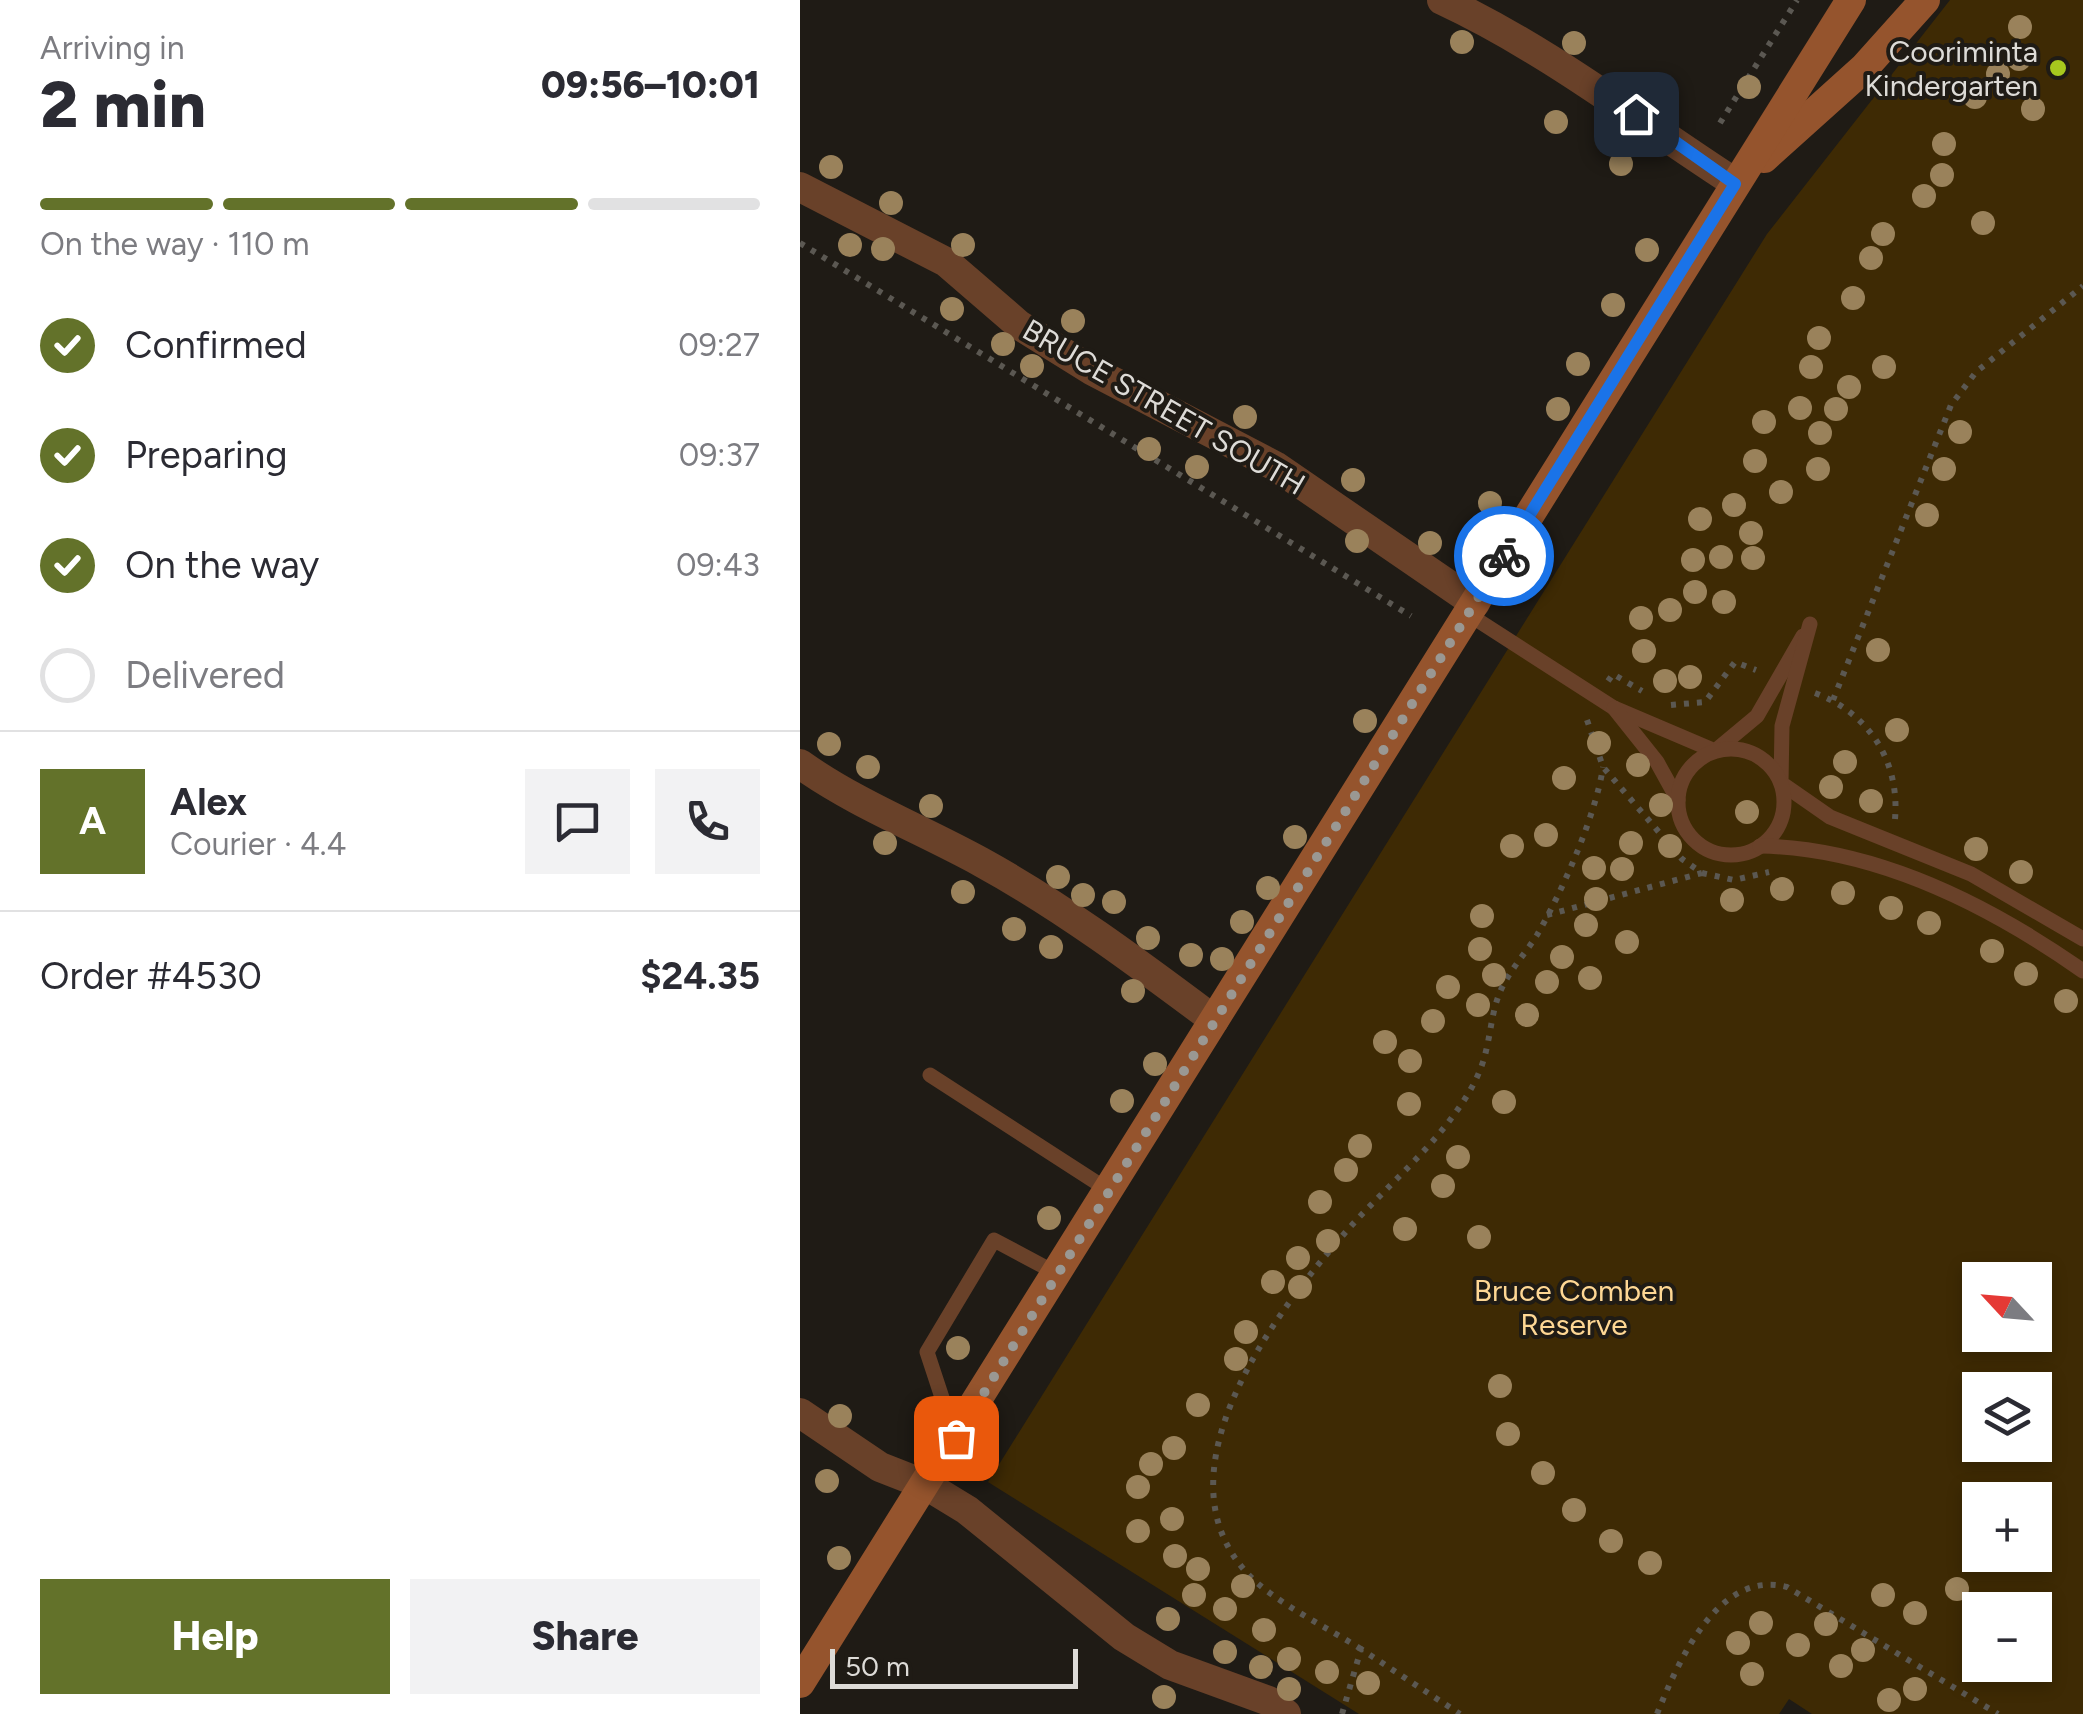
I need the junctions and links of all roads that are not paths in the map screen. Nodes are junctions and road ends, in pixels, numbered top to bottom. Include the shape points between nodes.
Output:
1 (1442, 0) edge
2 (1851, 0) edge
3 (1925, 0) edge
4 (1735, 184) junction
5 (800, 187) edge
6 (1472, 608) junction
7 (1614, 708) junction
8 (1715, 751) junction
9 (800, 764) edge
10 (1781, 783) junction
11 (1678, 800) junction
12 (1760, 846) junction
13 (2083, 939) edge
14 (2083, 971) edge
15 (1214, 1020) junction
16 (930, 1074) dead end
17 (1108, 1190) junction
18 (1056, 1273) junction
19 (800, 1414) edge
20 (956, 1438) junction
21 (926, 1484) junction
22 (800, 1684) edge
23 (1286, 1714) edge

1 - 4 street via 1636,114
2 - 4 main road
3 - 4 main road via 1864,68
4 - 6 main road
5 - 6 street, BRUCE STREET SOUTH via 946,262 1019,325 1093,371 1276,466
6 - 7 lane
6 - 15 main road
7 - 8 lane
7 - 11 lane
8 - 10 lane via 1747,751
8 - 10 lane via 1756,716 1810,624 1782,726
8 - 11 lane via 1689,770
9 - 15 street via 1009,878 1115,945
10 - 12 lane via 1781,818
10 - 13 lane via 1830,817 1971,874
11 - 12 lane via 1698,844 1729,855
12 - 14 lane via 1832,853 1944,891
15 - 17 main road
16 - 17 lane
17 - 18 main road
18 - 20 main road
18 - 20 lane via 994,1240 931,1343 927,1358
19 - 21 street via 880,1467
20 - 21 main road
21 - 22 main road
21 - 23 street via 993,1529 1124,1636 1170,1665 1269,1701

